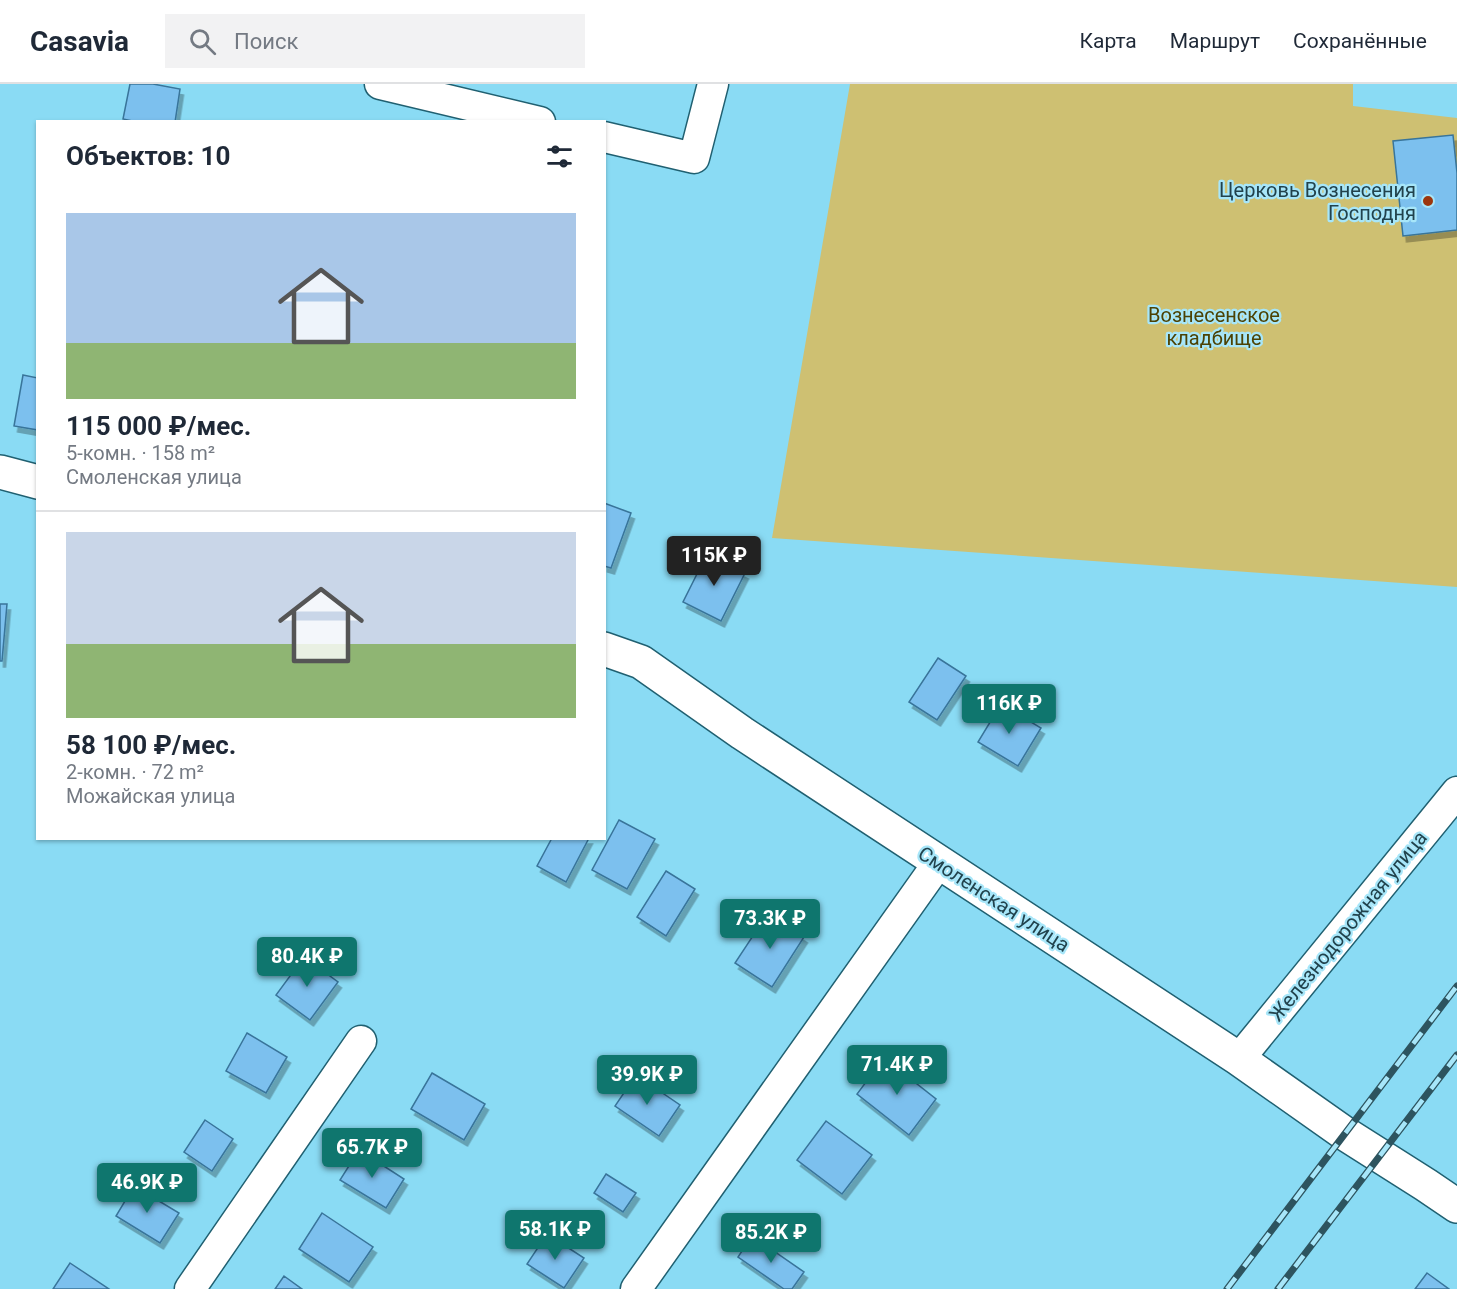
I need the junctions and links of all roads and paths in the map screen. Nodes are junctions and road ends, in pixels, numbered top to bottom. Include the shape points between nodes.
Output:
1 (380, 84) edge
2 (713, 84) edge
3 (532, 120) edge
4 (606, 137) edge
5 (0, 472) edge
6 (36, 481) edge
7 (606, 650) edge
8 (1457, 792) edge
9 (939, 862) junction
10 (361, 1041) dead end
11 (1239, 1059) junction
12 (1457, 1206) edge
13 (190, 1289) edge
14 (636, 1289) edge

1 - 3 street
2 - 4 street via 694,158
5 - 6 street
7 - 9 street, Смоленская улица via 641,662
8 - 11 street, Железнодорожная улица
9 - 11 street, Смоленская улица
9 - 14 street
10 - 13 street
11 - 12 street, Смоленская улица

